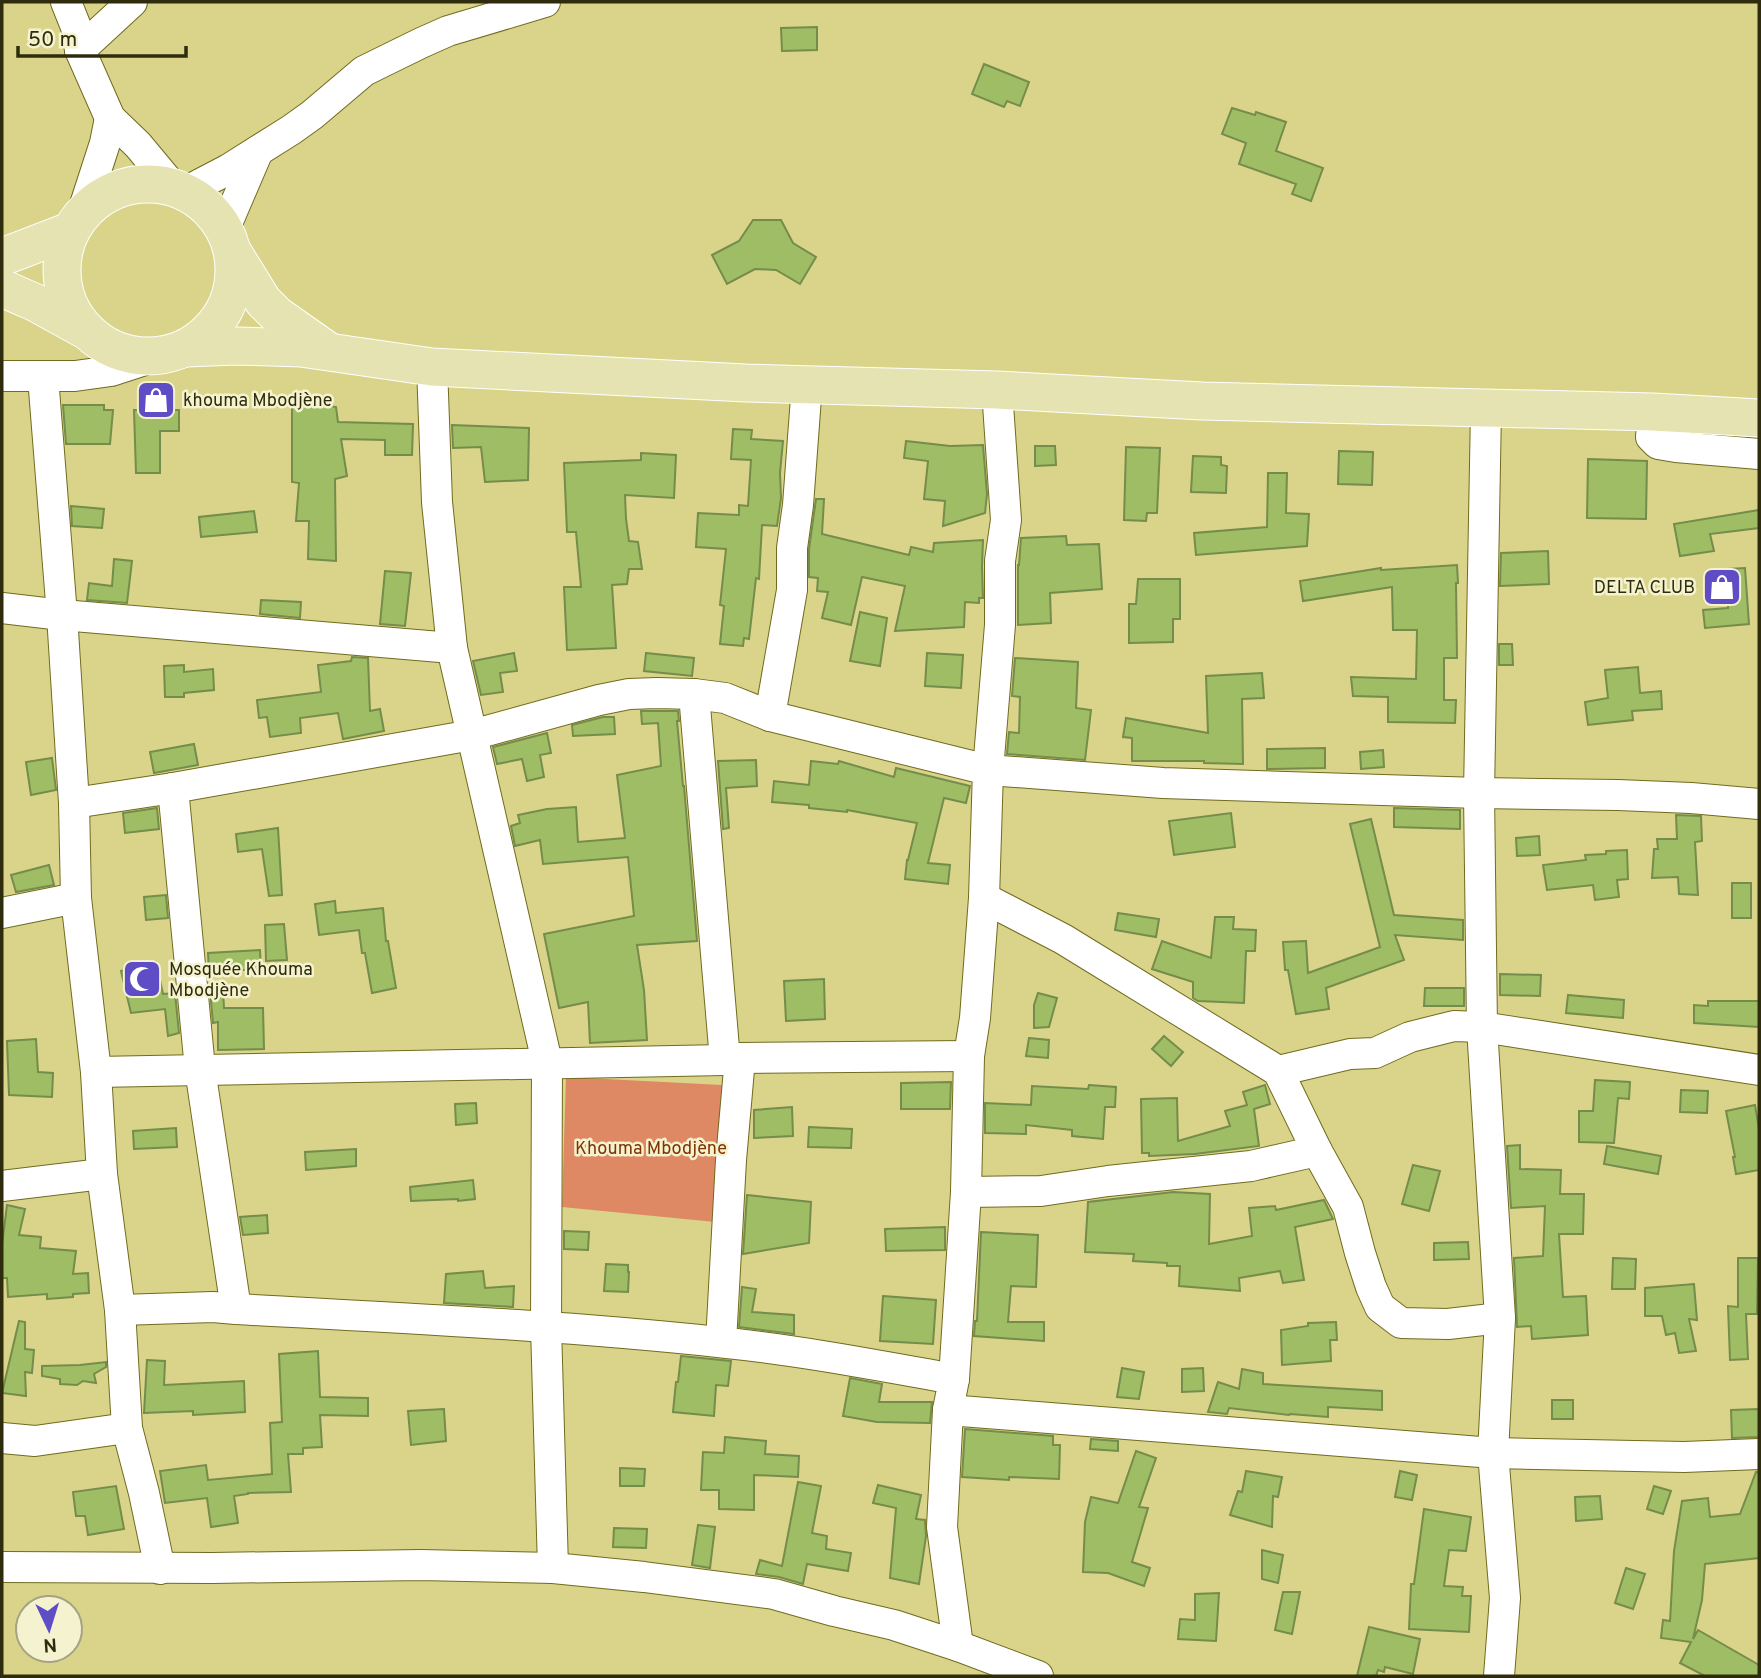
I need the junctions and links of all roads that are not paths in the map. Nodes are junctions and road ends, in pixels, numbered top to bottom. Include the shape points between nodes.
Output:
1 (66, 2) edge
2 (132, 2) edge
3 (545, 2) edge
4 (80, 50) junction
5 (110, 118) junction
6 (258, 151) junction
7 (179, 189) junction
8 (76, 222) junction
9 (229, 241) junction
10 (2, 257) edge
11 (2, 288) edge
12 (86, 330) junction
13 (328, 351) junction
14 (171, 352) junction
15 (432, 367) junction
16 (2, 376) edge
17 (43, 377) junction
18 (807, 384) junction
19 (997, 390) junction
20 (1486, 409) junction
21 (1653, 412) junction
22 (1759, 418) edge
23 (1759, 454) edge
24 (2, 608) edge
25 (62, 615) junction
26 (453, 648) junction
27 (694, 694) junction
28 (770, 716) junction
29 (472, 736) junction
30 (988, 770) junction
31 (173, 788) junction
32 (1479, 793) junction
33 (74, 803) junction
34 (1759, 804) edge
35 (76, 898) junction
36 (984, 898) junction
37 (2, 913) edge
38 (1482, 1027) junction
39 (969, 1056) junction
40 (733, 1059) junction
41 (547, 1062) junction
42 (200, 1069) junction
43 (1759, 1070) edge
44 (1278, 1071) junction
45 (96, 1072) junction
46 (1317, 1151) junction
47 (102, 1174) junction
48 (2, 1186) edge
49 (966, 1192) junction
50 (120, 1310) junction
51 (236, 1310) junction
52 (1500, 1318) junction
53 (546, 1327) junction
54 (721, 1342) junction
55 (954, 1378) junction
56 (948, 1410) junction
57 (127, 1428) junction
58 (2, 1438) edge
59 (1493, 1453) junction
60 (1759, 1454) edge
61 (2, 1567) edge
62 (554, 1568) junction
63 (160, 1569) junction
64 (958, 1646) junction
65 (1508, 1674) edge
66 (1038, 1676) edge

1 - 4 street
2 - 4 street
3 - 6 street via 448,31 364,71 312,115
4 - 5 street
5 - 7 street
5 - 8 street
6 - 7 street via 229,169
6 - 9 street
7 - 8 main road via 148,183 124,187 101,198
7 - 9 main road via 208,207
8 - 10 main road
8 - 12 main road via 61,265 67,300
9 - 13 main road via 263,301
9 - 14 main road via 234,282 226,309 209,332
11 - 12 main road
12 - 14 main road via 107,346 131,355
13 - 14 main road via 269,346
13 - 15 main road
14 - 17 street via 111,371
15 - 18 main road
15 - 26 street via 437,502
16 - 17 street
17 - 25 street
18 - 19 main road
18 - 28 street via 792,590
19 - 20 main road
19 - 30 street via 1006,520
20 - 21 main road
20 - 32 street
21 - 22 main road
21 - 23 street via 1651,437 1658,444
24 - 25 street
25 - 26 street
25 - 33 street
26 - 29 street
27 - 28 street via 725,698
27 - 29 street via 629,694
27 - 40 street
28 - 30 street
29 - 31 street
29 - 41 street
30 - 32 street via 1163,783
30 - 36 street
31 - 33 street
31 - 42 street
32 - 34 street
32 - 38 street
33 - 35 street
35 - 37 street
35 - 45 street
36 - 39 street
36 - 44 street via 1063,939
38 - 43 street
38 - 44 street via 1454,1026 1410,1037 1375,1053 1350,1054
38 - 52 street
39 - 40 street
39 - 49 street
40 - 41 street
40 - 54 street
41 - 42 street
41 - 53 street
42 - 45 street
42 - 51 street
44 - 46 street
45 - 47 street
46 - 49 street via 1251,1166 1041,1191
46 - 52 street via 1348,1207 1380,1307 1401,1324
47 - 48 street
47 - 50 street
49 - 55 street
50 - 51 street
50 - 57 street
51 - 53 street
52 - 59 street
53 - 54 street
53 - 62 street
54 - 55 street
55 - 56 street
56 - 59 street
56 - 64 street via 942,1527
57 - 58 street via 35,1441
57 - 63 street
59 - 60 street
59 - 65 street
61 - 63 street
62 - 63 street via 342,1565
62 - 64 street via 774,1594
64 - 66 street

